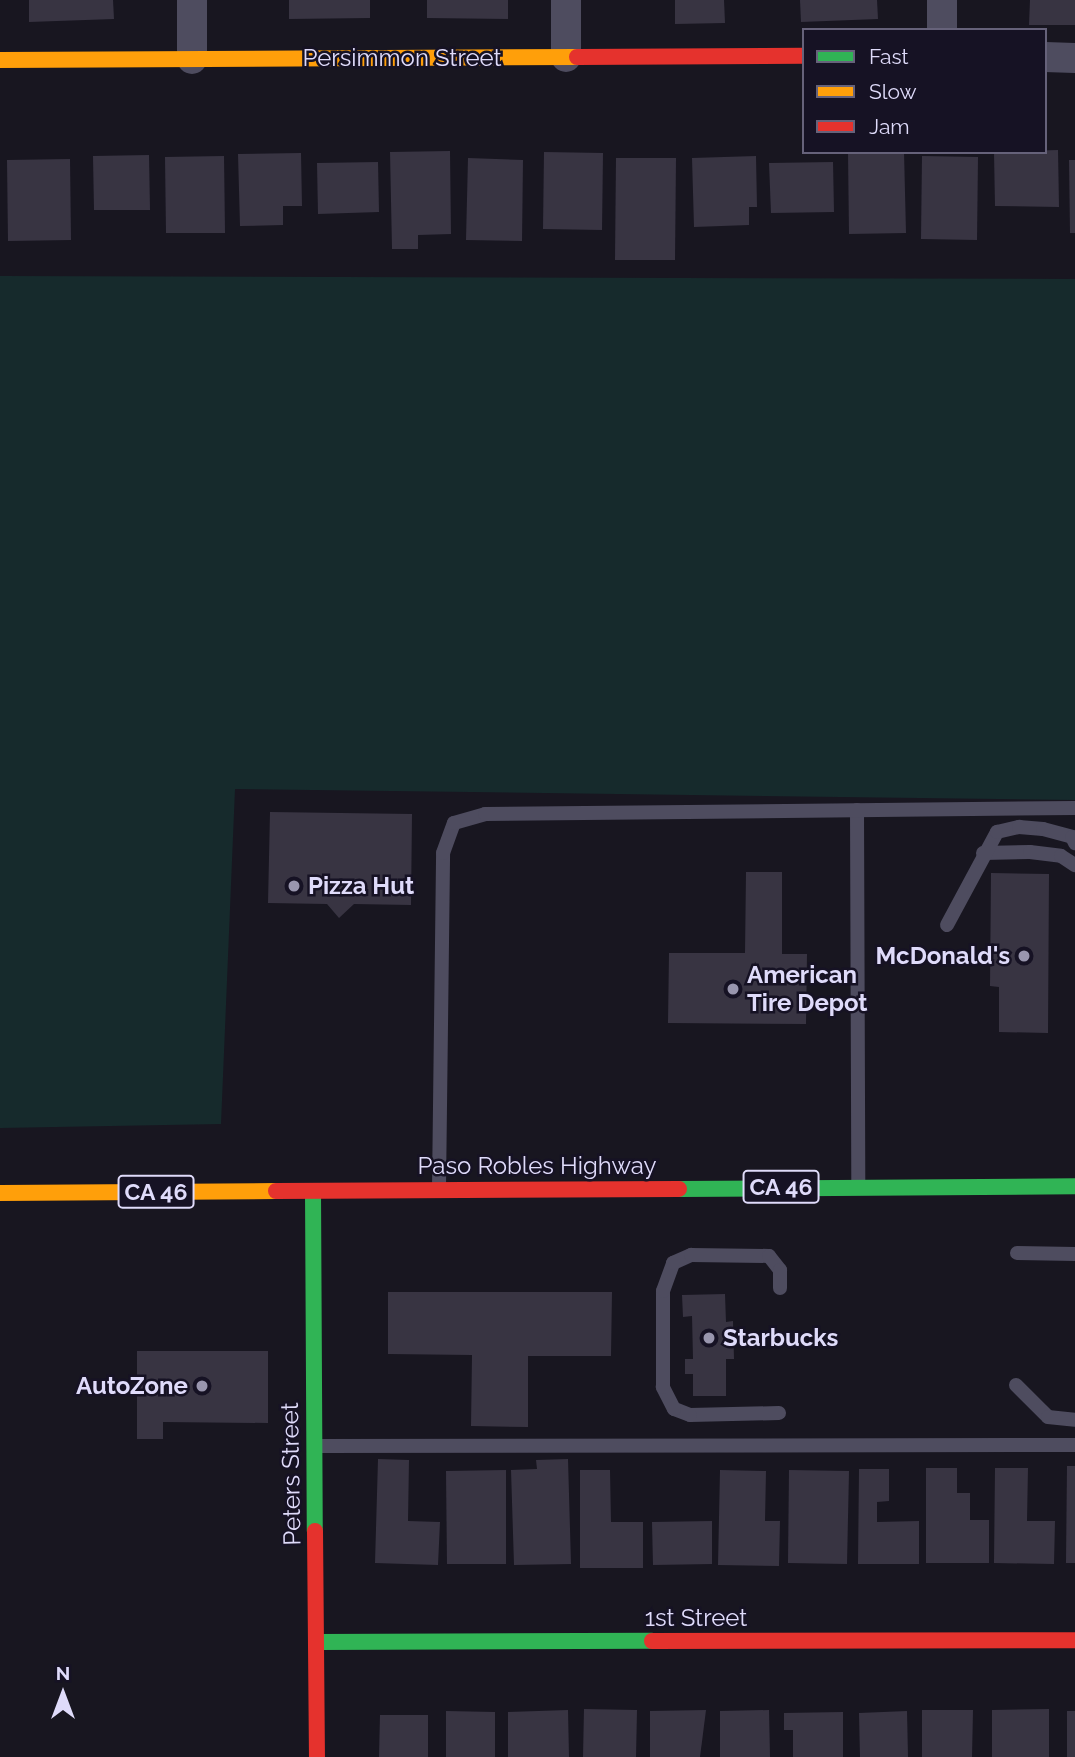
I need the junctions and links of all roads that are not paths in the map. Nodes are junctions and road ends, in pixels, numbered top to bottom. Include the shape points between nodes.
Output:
1 (192, 0) edge
2 (566, 0) edge
3 (942, 0) edge
4 (942, 28) edge
5 (802, 56) edge
6 (566, 57) junction
7 (1047, 57) edge
8 (1075, 58) edge
9 (192, 59) junction
10 (0, 60) edge
11 (1075, 808) edge
12 (857, 810) junction
13 (1075, 843) edge
14 (983, 853) junction
15 (1075, 865) edge
16 (947, 925) dead end
17 (1075, 1186) edge
18 (858, 1187) junction
19 (439, 1189) junction
20 (313, 1191) junction
21 (0, 1193) edge
22 (1017, 1254) dead end
23 (1075, 1254) edge
24 (780, 1288) dead end
25 (1016, 1385) dead end
26 (779, 1413) dead end
27 (1075, 1420) edge
28 (1075, 1445) edge
29 (312, 1446) junction
30 (1075, 1640) edge
31 (318, 1642) junction
32 (317, 1757) edge

1 - 9 street
2 - 6 street
3 - 4 street
5 - 6 main road, Persimmon Street
6 - 9 main road, Persimmon Street
7 - 8 street
9 - 10 main road, Persimmon Street
11 - 12 lane
12 - 18 lane
12 - 19 lane via 485,814 454,823 443,853
13 - 14 lane via 1072,837 1019,827 997,832
14 - 15 lane via 1061,856
14 - 16 lane
17 - 18 main road, Paso Robles Highway / CA 46
18 - 19 main road, Paso Robles Highway / CA 46
19 - 20 main road, Paso Robles Highway / CA 46
20 - 21 main road, Paso Robles Highway / CA 46
20 - 29 main road, Peters Street
22 - 23 lane
24 - 26 lane via 780,1270 769,1256 691,1255 673,1264 663,1291 663,1387 674,1409 690,1415
25 - 27 lane via 1048,1417
28 - 29 lane
29 - 31 main road, Peters Street
30 - 31 main road, 1st Street
31 - 32 main road, Peters Street

